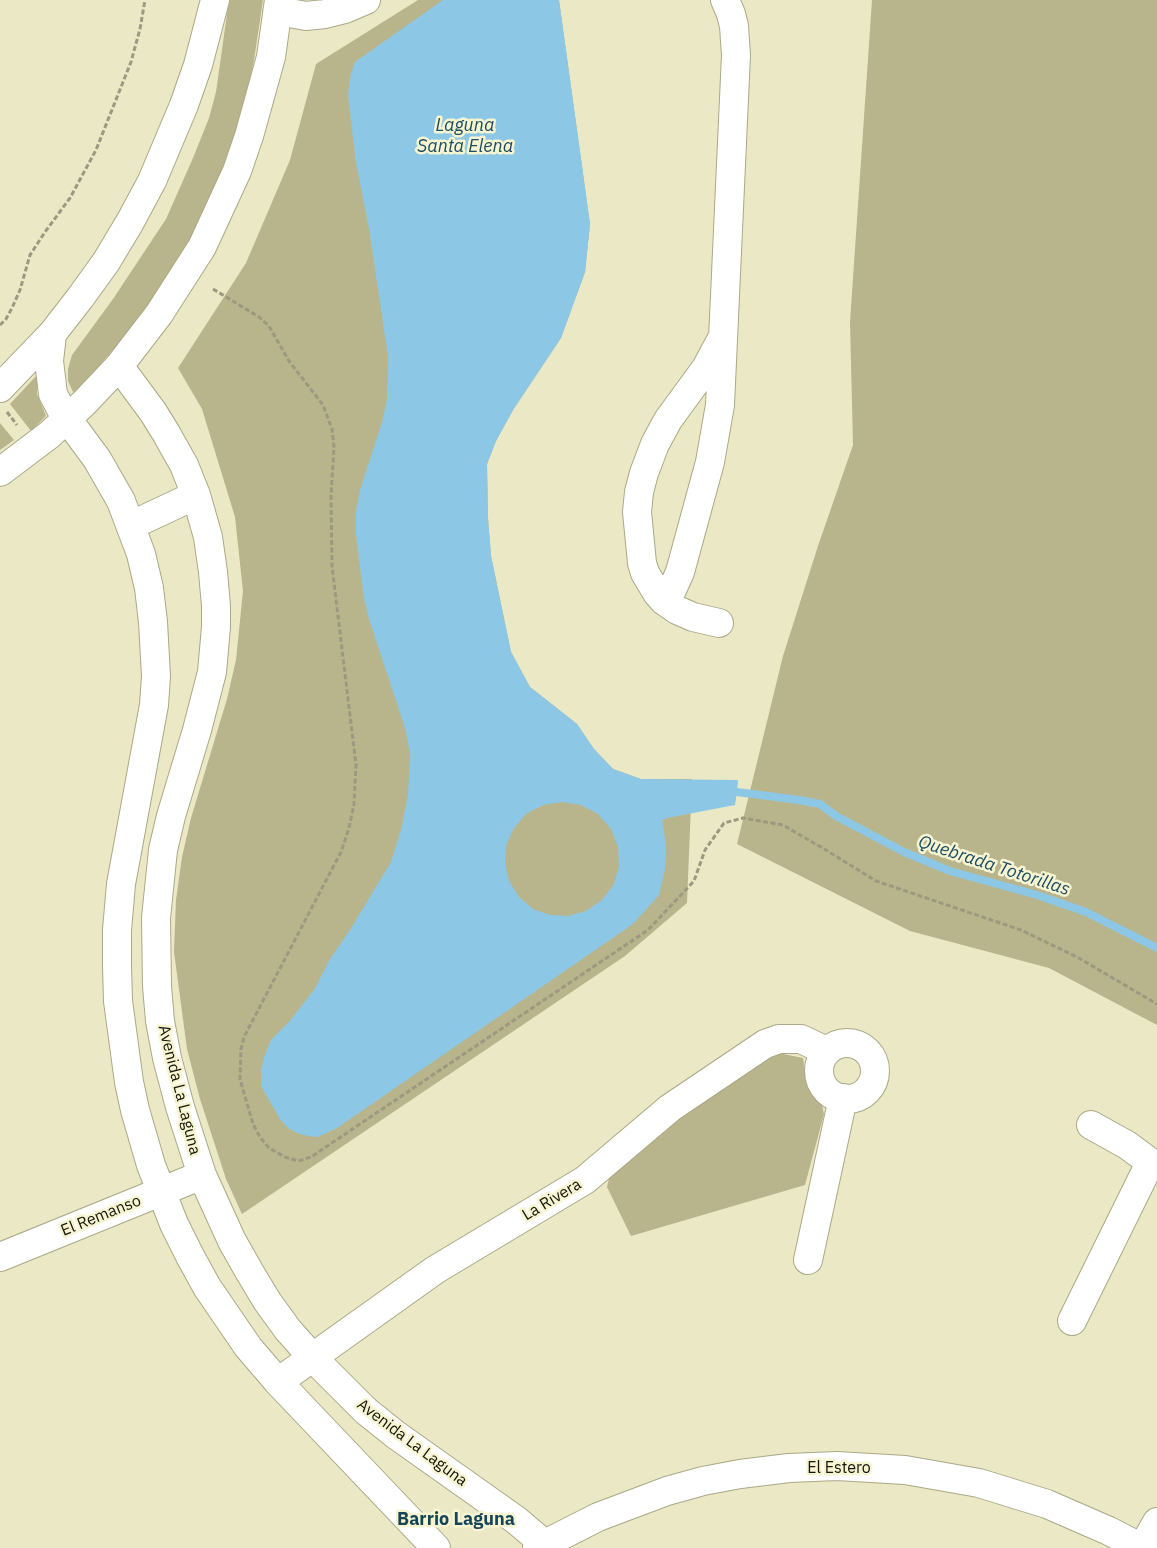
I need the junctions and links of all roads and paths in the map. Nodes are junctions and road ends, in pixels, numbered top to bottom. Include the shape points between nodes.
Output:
1 (145, 0) edge
2 (215, 0) edge
3 (366, 0) edge
4 (725, 0) edge
5 (278, 6) edge
6 (213, 289) dead end
7 (0, 324) edge
8 (52, 334) junction
9 (723, 337) junction
10 (118, 366) junction
11 (0, 388) edge
12 (67, 418) junction
13 (0, 472) edge
14 (196, 495) junction
15 (132, 526) junction
16 (664, 601) junction
17 (720, 623) dead end
18 (1157, 1004) edge
19 (825, 1053) junction
20 (843, 1098) junction
21 (1091, 1125) dead end
22 (1153, 1165) edge
23 (202, 1175) junction
24 (160, 1191) junction
25 (0, 1257) edge
26 (808, 1260) dead end
27 (1072, 1321) dead end
28 (313, 1358) junction
29 (278, 1382) junction
30 (1157, 1522) edge
31 (544, 1546) edge
32 (436, 1548) edge

1 - 7 path via 131,62 96,150 70,198 30,256 20,290 6,319
2 - 8 street via 198,65 152,182 106,262
3 - 5 street via 345,9 306,16
4 - 9 street via 734,26 736,54
5 - 10 street via 271,57 260,102 223,204 178,287
6 - 18 path via 269,326 289,360 323,405 332,429 332,566 356,765 354,804 341,852 244,1037 241,1049 240,1079 253,1124 270,1148 298,1161 311,1157 648,930 694,881 704,850 724,823 743,818 783,825 876,881 1021,930 1077,957
8 - 11 street
8 - 12 street via 50,382 58,406
9 - 16 street via 720,405 710,462 680,572 672,592
9 - 16 street via 655,444 639,492 636,512 642,563 650,584
10 - 12 street
10 - 14 street, Avenida La Laguna via 166,433
12 - 13 street
12 - 15 street via 108,477
14 - 15 street
14 - 23 street, Avenida La Laguna via 213,572 215,649 207,694 164,850 156,918 156,951 159,1012 167,1058
15 - 24 street via 149,588 156,676 150,734 121,884 117,974 129,1082
16 - 17 street via 693,617
19 - 20 street via 820,1064 822,1082 828,1091
19 - 20 street via 837,1045 851,1043 864,1048 873,1059 875,1074 870,1087 859,1096
19 - 28 street, La Rivera via 801,1039 779,1039 765,1044 670,1108 585,1180 435,1270
20 - 26 street
21 - 22 street via 1127,1145
22 - 27 street
23 - 24 street, El Remanso
23 - 28 street, Avenida La Laguna via 232,1241 262,1293
24 - 25 street, El Remanso
24 - 29 street via 207,1287 248,1347
28 - 29 street, La Rivera
28 - 31 street, Avenida La Laguna via 396,1435 516,1520
29 - 32 street
30 - 31 street, El Estero via 1142,1548 1048,1504 979,1483 905,1470 837,1466 740,1474 685,1486 598,1516

